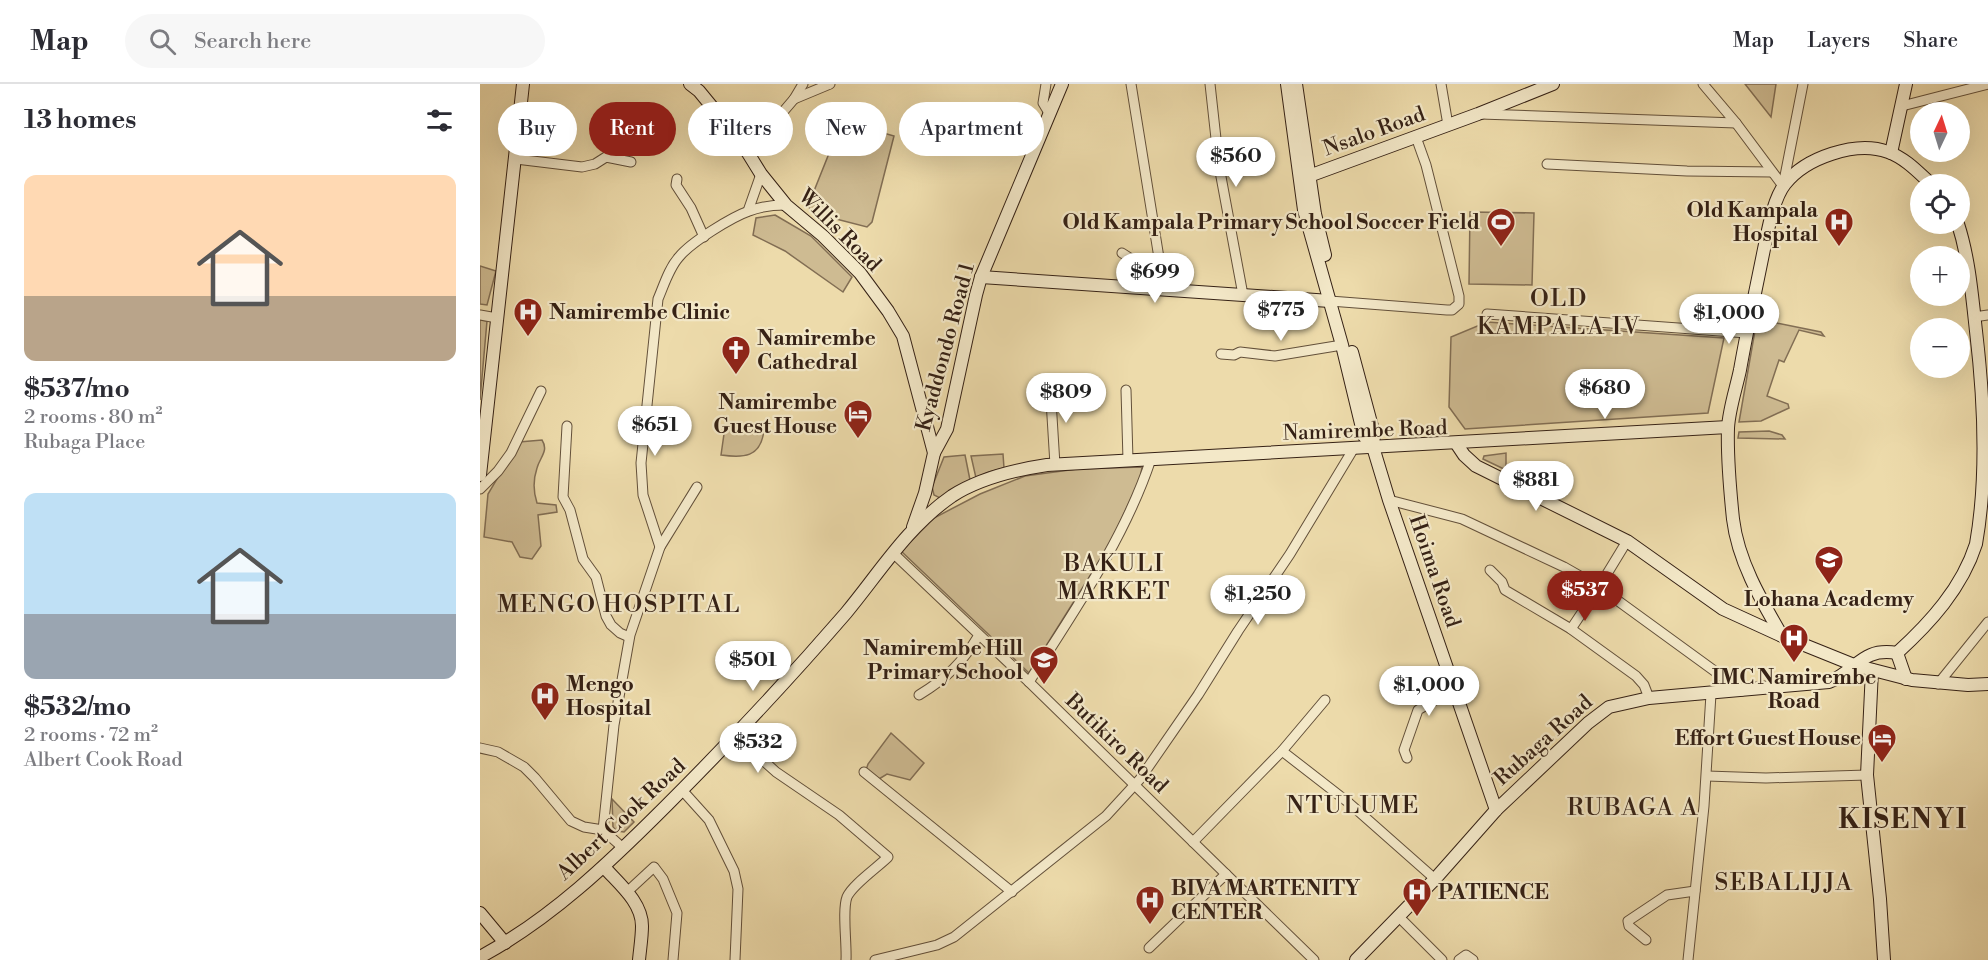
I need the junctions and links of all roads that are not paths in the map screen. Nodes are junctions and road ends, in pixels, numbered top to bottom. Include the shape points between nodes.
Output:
1 (524, 84) edge
2 (690, 84) edge
3 (803, 84) edge
4 (830, 84) edge
5 (1046, 84) edge
6 (1062, 84) edge
7 (1131, 84) edge
8 (1210, 84) edge
9 (1287, 84) edge
10 (1296, 84) edge
11 (1441, 84) edge
12 (1553, 84) edge
13 (1703, 84) edge
14 (1803, 84) edge
15 (1906, 84) edge
16 (1988, 84) edge
17 (794, 99) junction
18 (708, 102) edge
19 (791, 102) edge
20 (1902, 106) junction
21 (1049, 113) junction
22 (1478, 114) junction
23 (1736, 123) junction
24 (1448, 125) junction
25 (1416, 137) junction
26 (1891, 153) junction
27 (750, 156) edge
28 (516, 159) junction
29 (631, 162) dead end
30 (1547, 164) dead end
31 (1773, 172) junction
32 (761, 174) junction
33 (1919, 174) edge
34 (1309, 176) junction
35 (677, 179) dead end
36 (1783, 186) junction
37 (786, 205) junction
38 (748, 211) junction
39 (1961, 234) edge
40 (704, 237) junction
41 (1122, 253) dead end
42 (981, 277) junction
43 (1163, 284) junction
44 (1243, 295) junction
45 (1334, 301) junction
46 (1487, 314) dead end
47 (480, 315) edge
48 (1988, 315) edge
49 (1974, 317) junction
50 (497, 318) junction
51 (1747, 333) junction
52 (1342, 345) junction
53 (1221, 354) dead end
54 (1050, 384) dead end
55 (1126, 390) dead end
56 (541, 391) dead end
57 (483, 407) edge
58 (567, 426) dead end
59 (1728, 427) junction
60 (482, 435) edge
61 (1483, 442) junction
62 (1456, 443) junction
63 (1373, 447) junction
64 (1354, 448) junction
65 (934, 453) junction
66 (1464, 455) junction
67 (1150, 459) junction
68 (1128, 460) junction
69 (1055, 465) junction
70 (480, 468) edge
71 (697, 487) dead end
72 (480, 489) edge
73 (924, 493) junction
74 (1389, 500) junction
75 (941, 504) junction
76 (913, 528) junction
77 (1627, 541) junction
78 (660, 547) junction
79 (893, 553) junction
80 (1490, 570) dead end
81 (1599, 587) junction
82 (1988, 622) edge
83 (1571, 629) junction
84 (979, 635) junction
85 (1782, 636) junction
86 (629, 637) junction
87 (1897, 653) junction
88 (1854, 665) junction
89 (1872, 670) junction
90 (1906, 679) junction
91 (1029, 682) junction
92 (1938, 684) junction
93 (1988, 684) edge
94 (1455, 688) junction
95 (1742, 691) junction
96 (1711, 694) junction
97 (919, 695) dead end
98 (1649, 698) junction
99 (1325, 700) dead end
100 (735, 735) junction
101 (480, 748) edge
102 (1282, 751) junction
103 (1407, 758) dead end
104 (864, 772) dead end
105 (1867, 775) junction
106 (1707, 776) junction
107 (1135, 785) junction
108 (682, 790) junction
109 (1496, 810) junction
110 (603, 830) junction
111 (1193, 842) junction
112 (623, 848) junction
113 (604, 867) junction
114 (1226, 874) junction
115 (1435, 879) junction
116 (1695, 891) junction
117 (627, 892) junction
118 (1012, 892) junction
119 (480, 913) edge
120 (1399, 917) junction
121 (1646, 940) dead end
122 (505, 943) junction
123 (1149, 948) dead end
124 (480, 957) edge
125 (639, 960) edge
126 (673, 960) edge
127 (735, 960) edge
128 (846, 960) edge
129 (875, 960) edge
130 (1314, 960) edge
131 (1356, 960) edge
132 (1442, 960) edge
133 (1459, 960) edge
134 (1473, 960) edge
135 (1688, 960) edge
136 (1884, 960) edge

1 - 28 main road
2 - 18 main road, Willis Road
3 - 17 street
4 - 17 street
5 - 21 street via 1043,103
6 - 21 main road, Kyaddondo Road 1
7 - 43 street
8 - 44 street via 1219,166
9 - 45 main road, Hoima Road via 1304,210
10 - 34 main road, Hoima Road
11 - 24 street
12 - 22 main road, Nsalo Road
13 - 23 street
14 - 36 street
15 - 20 main road
16 - 20 street
17 - 19 street
20 - 26 main road
21 - 42 main road, Kyaddondo Road 1
22 - 23 street
22 - 24 main road, Nsalo Road
23 - 31 street
24 - 25 main road, Nsalo Road
25 - 34 main road, Nsalo Road
25 - 45 street via 1459,304 1447,310
26 - 33 main road
26 - 36 main road via 1874,149 1837,152 1798,171
27 - 32 main road, Willis Road
28 - 29 street via 573,167 589,166 606,156
28 - 50 main road
30 - 31 street
31 - 36 street
32 - 37 main road, Willis Road
32 - 38 street
34 - 45 main road, Hoima Road
35 - 40 street via 676,185
36 - 51 main road via 1770,225
37 - 38 street
37 - 65 main road, Willis Road via 860,273 903,336
38 - 40 street
39 - 49 main road
40 - 78 street via 679,256 658,299 641,463 643,495
41 - 43 street
42 - 43 main road
42 - 65 main road, Kyaddondo Road 1 via 947,429
43 - 44 main road
44 - 45 main road
45 - 52 main road, Hoima Road
45 - 63 main road, Hoima Road via 1374,434
46 - 51 street
47 - 50 street
48 - 49 street
49 - 87 main road via 1986,437 1986,481 1977,538 1948,598
50 - 57 main road
51 - 59 main road
52 - 53 street via 1275,356
52 - 63 main road, Hoima Road via 1364,436
54 - 69 street
55 - 68 street
56 - 72 street via 512,453
57 - 60 main road
58 - 86 street via 563,497 583,559 596,577 606,616 611,626
59 - 61 main road
59 - 85 main road via 1737,540 1750,577
60 - 70 main road
61 - 62 main road
61 - 66 main road
62 - 63 main road, Namirembe Road
62 - 66 main road, Namirembe Road
63 - 64 main road, Namirembe Road
63 - 74 main road, Hoima Road
64 - 67 main road, Namirembe Road
64 - 107 street via 1290,554
65 - 73 main road, Willis Road
66 - 77 main road, Namirembe Road via 1476,466
67 - 68 main road, Namirembe Road
67 - 91 street via 1116,540
68 - 69 main road, Namirembe Road
69 - 75 main road, Namirembe Road via 1002,474 968,487
71 - 78 street
73 - 75 main road
73 - 76 main road, Willis Road
74 - 81 street via 1462,519
74 - 94 main road, Hoima Road
75 - 76 main road, Albert Cook Road
76 - 79 main road, Albert Cook Road
77 - 81 street
77 - 85 main road, Namirembe Road via 1723,609
78 - 86 street
79 - 84 street, Butikiro Road
79 - 100 main road, Albert Cook Road via 846,613
80 - 83 street via 1505,590
81 - 83 street
81 - 95 street
82 - 92 street
83 - 98 street via 1636,676
84 - 91 street, Butikiro Road
84 - 97 street via 950,674
85 - 88 main road, Namirembe Road
86 - 110 street via 614,725
87 - 88 main road, Rubaga Road via 1870,655
87 - 90 main road
88 - 89 main road, Namirembe Road
88 - 95 main road, Rubaga Road via 1830,682
89 - 90 main road, Namirembe Road
89 - 105 main road
90 - 92 main road, Namirembe Road
91 - 107 street, Butikiro Road
92 - 93 main road, Namirembe Road
94 - 103 street via 1418,710 1404,750
94 - 109 main road, Hoima Road
95 - 96 main road, Rubaga Road
96 - 98 main road, Rubaga Road
96 - 106 street
98 - 109 main road, Rubaga Road via 1606,709
99 - 102 street
100 - 108 main road, Albert Cook Road
100 - 128 street via 776,772 838,815 888,857 856,884 847,897
101 - 110 street via 498,752 524,767 571,821
102 - 111 street
102 - 115 street via 1349,803
104 - 118 street
105 - 106 street
105 - 136 main road
106 - 116 street
107 - 111 street, Butikiro Road
107 - 118 street via 1106,816
108 - 112 main road, Albert Cook Road
108 - 127 street via 709,820 734,871 738,889
109 - 115 main road, Rubaga Road
110 - 112 street
111 - 114 street, Butikiro Road
112 - 113 main road, Albert Cook Road
113 - 117 main road
113 - 122 main road, Albert Cook Road
114 - 123 street
114 - 130 street, Butikiro Road
115 - 120 main road, Rubaga Road
116 - 121 street via 1667,895 1628,921
116 - 135 street
117 - 125 main road via 640,913
117 - 126 street via 654,867 663,879 677,913
118 - 129 street via 946,942
119 - 122 main road
120 - 131 main road, Rubaga Road
120 - 132 street
122 - 124 main road, Albert Cook Road
133 - 134 street via 1466,955

